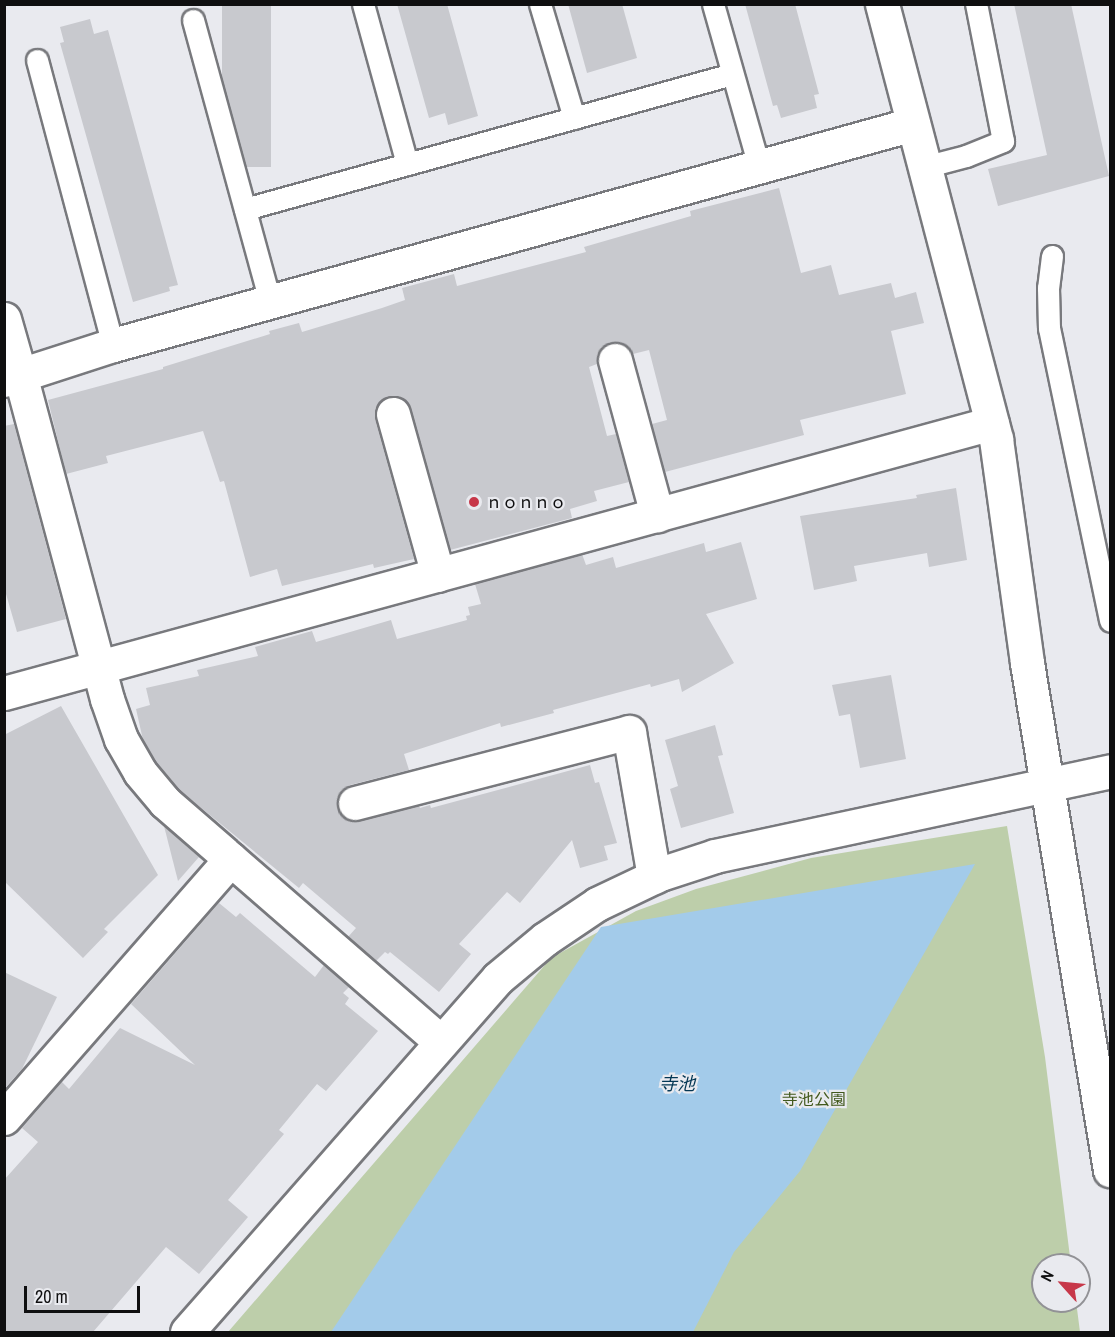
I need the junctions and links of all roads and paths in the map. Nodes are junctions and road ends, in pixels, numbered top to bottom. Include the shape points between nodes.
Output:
1 (363, 4) edge
2 (540, 4) edge
3 (713, 4) edge
4 (882, 4) edge
5 (976, 4) edge
6 (193, 20) dead end
7 (37, 60) dead end
8 (732, 74) junction
9 (574, 118) junction
10 (913, 124) junction
11 (407, 164) junction
12 (759, 167) junction
13 (924, 167) junction
14 (245, 209) junction
15 (1053, 256) dead end
16 (270, 302) junction
17 (4, 319) edge
18 (113, 345) junction
19 (615, 360) dead end
20 (12, 378) edge
21 (393, 414) dead end
22 (992, 423) junction
23 (657, 515) junction
24 (438, 575) junction
25 (1110, 621) edge
26 (99, 668) junction
27 (4, 693) edge
28 (1110, 771) edge
29 (1047, 784) junction
30 (355, 803) dead end
31 (231, 859) junction
32 (654, 877) junction
33 (441, 1042) junction
34 (4, 1118) edge
35 (1110, 1170) edge
36 (187, 1332) edge

1 - 11 lane
2 - 9 lane
3 - 8 lane
4 - 10 street
5 - 13 lane via 1003,141
6 - 14 lane
7 - 18 lane
8 - 9 lane
8 - 12 lane
9 - 11 lane
10 - 12 street
10 - 13 street
11 - 14 lane
12 - 16 street
13 - 22 street
14 - 16 lane
15 - 25 lane via 1048,288 1049,328
16 - 18 street
17 - 20 street
18 - 20 street
19 - 23 street
20 - 26 street
21 - 24 street
22 - 23 street
22 - 29 street
23 - 24 street
24 - 26 street
26 - 27 street
26 - 31 street via 121,739 140,772 165,802
28 - 29 street
29 - 32 street via 715,856
29 - 35 street
30 - 32 street via 629,732
31 - 33 street
31 - 34 street
32 - 33 street via 597,904 545,939 498,978
33 - 36 street

